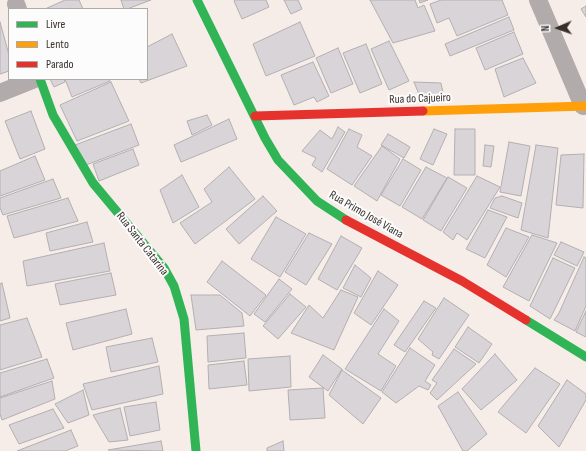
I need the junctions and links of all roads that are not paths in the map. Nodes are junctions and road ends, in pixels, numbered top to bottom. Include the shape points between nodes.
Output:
1 (197, 0) edge
2 (539, 0) edge
3 (32, 80) edge
4 (40, 80) edge
5 (0, 93) edge
6 (584, 106) edge
7 (255, 116) junction
8 (586, 357) edge
9 (196, 451) edge

1 - 7 street, Rua Primo José Viana
2 - 6 street
3 - 5 street
4 - 9 street, Rua Santa Catarina via 53,115 93,183 164,268 174,286 184,319
6 - 7 street, Rua do Cajueiro
7 - 8 street, Rua Primo José Viana via 278,160 317,201 348,221 462,281

